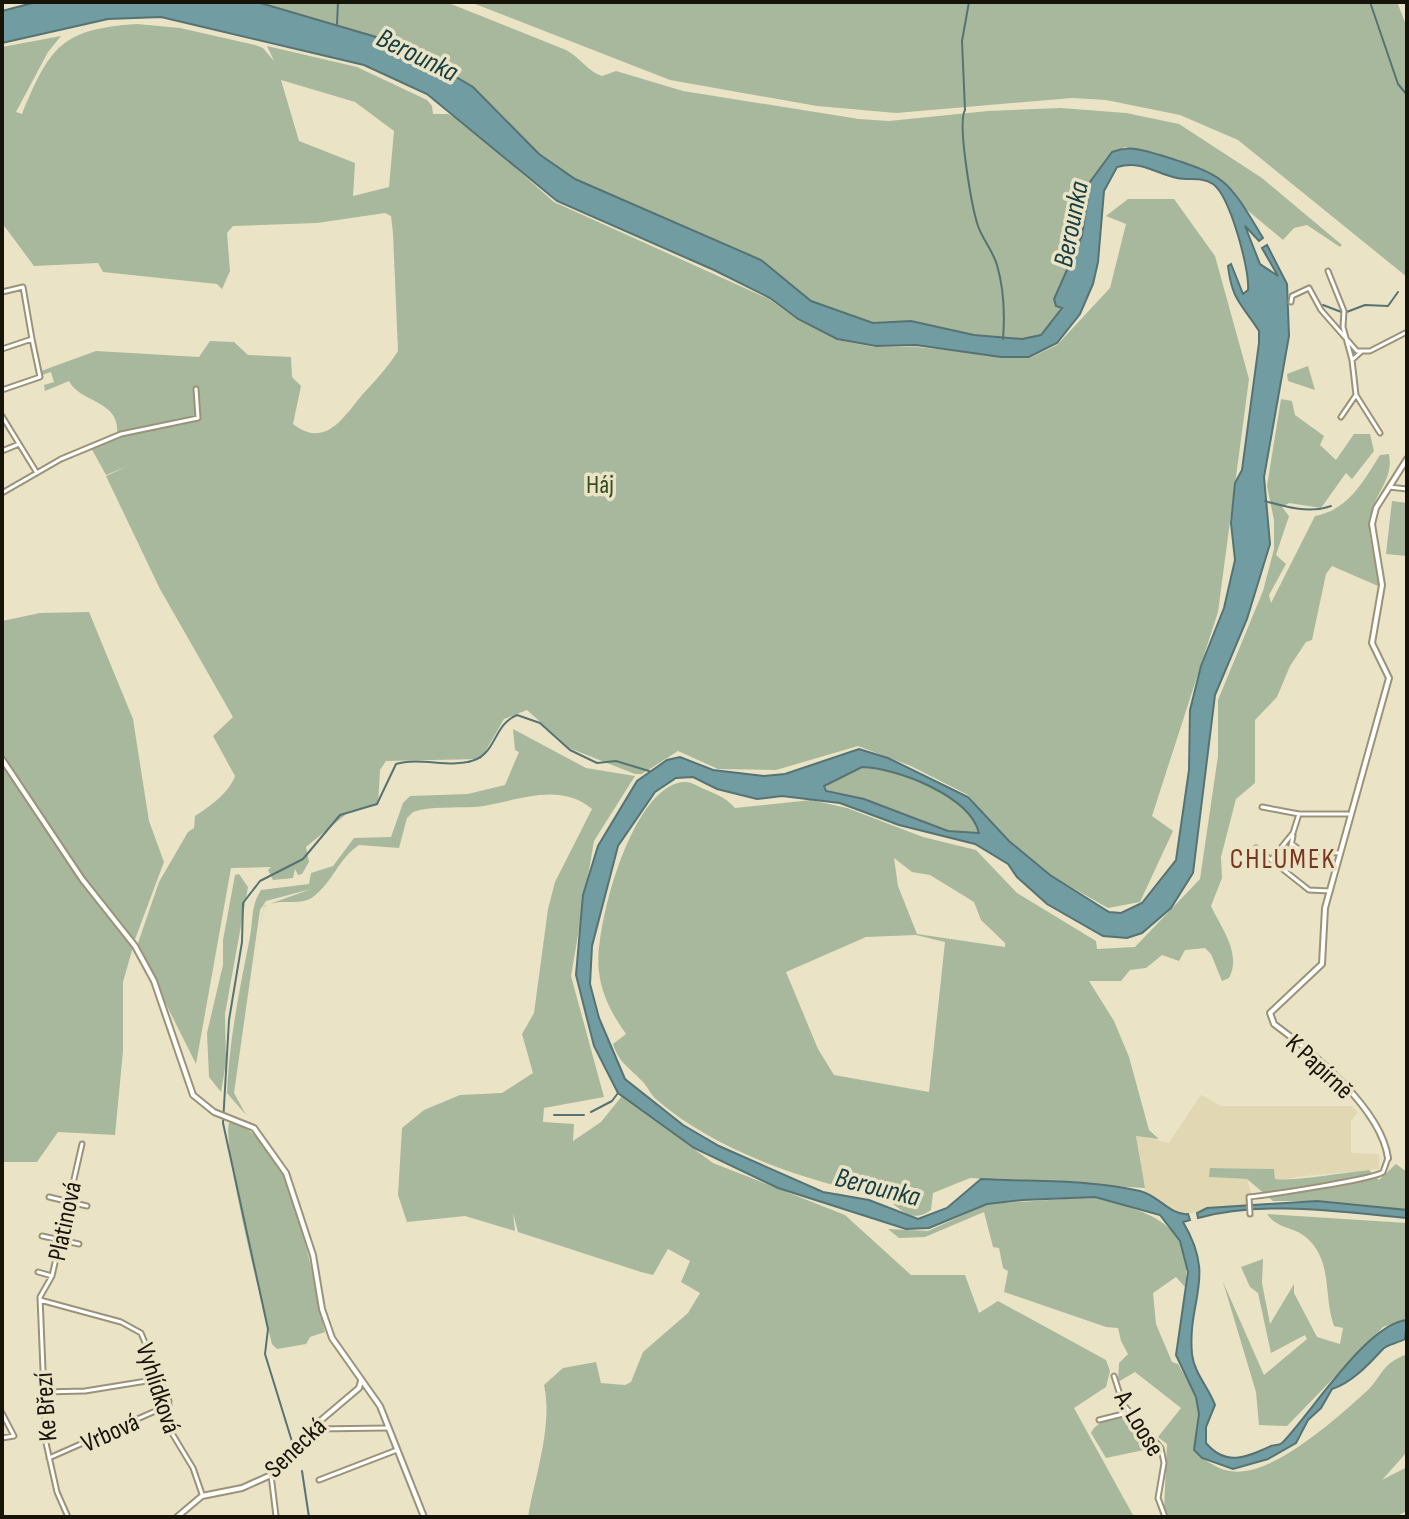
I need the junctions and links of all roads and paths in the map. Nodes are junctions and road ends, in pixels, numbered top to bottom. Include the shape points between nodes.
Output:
1 (1328, 271) dead end
2 (2, 292) edge
3 (1291, 302) dead end
4 (1407, 332) edge
5 (32, 339) junction
6 (1348, 343) junction
7 (2, 349) edge
8 (1361, 352) junction
9 (1352, 360) junction
10 (196, 389) dead end
11 (2, 390) edge
12 (1356, 395) junction
13 (2, 416) edge
14 (1341, 417) dead end
15 (1380, 433) dead end
16 (19, 444) junction
17 (2, 451) edge
18 (1407, 459) edge
19 (37, 473) junction
20 (1389, 487) junction
21 (1407, 489) edge
22 (2, 493) edge
23 (2, 759) edge
24 (2, 768) edge
25 (10, 773) junction
26 (1262, 807) dead end
27 (1299, 814) junction
28 (1348, 814) junction
29 (1293, 833) junction
30 (1292, 844) junction
31 (1256, 848) dead end
32 (1339, 853) junction
33 (1271, 860) junction
34 (1286, 871) junction
35 (1331, 891) junction
36 (82, 1144) dead end
37 (1388, 1158) joint
38 (49, 1197) dead end
39 (68, 1201) junction
40 (87, 1206) dead end
41 (1250, 1214) dead end
42 (42, 1236) dead end
43 (60, 1240) junction
44 (79, 1244) dead end
45 (38, 1272) dead end
46 (52, 1276) junction
47 (40, 1297) junction
48 (1114, 1376) dead end
49 (159, 1379) junction
50 (361, 1381) junction
51 (43, 1392) junction
52 (169, 1405) junction
53 (1131, 1412) junction
54 (2, 1413) edge
55 (1099, 1420) dead end
56 (388, 1428) junction
57 (315, 1429) junction
58 (2, 1438) edge
59 (397, 1450) junction
60 (49, 1458) junction
61 (271, 1475) junction
62 (319, 1480) dead end
63 (202, 1496) junction
64 (276, 1516) edge
65 (68, 1517) edge
66 (177, 1517) edge
67 (424, 1517) edge
68 (1165, 1517) edge

1 - 6 street via 1344,311
2 - 5 street via 23,287
3 - 6 street via 1293,295 1309,288
4 - 8 street
5 - 7 street
5 - 11 street via 40,377
6 - 8 street
6 - 9 street
8 - 9 street
9 - 12 street
10 - 19 street via 198,418 121,434
12 - 14 street
12 - 15 street
13 - 16 street
16 - 17 street
16 - 19 street
18 - 20 street, K Papírně
19 - 22 street
20 - 21 street
20 - 28 street, K Papírně via 1373,517 1382,585 1373,645 1389,678
23 - 25 street
24 - 25 street
25 - 50 street via 135,946 165,1005 193,1095 214,1112 254,1128 286,1173 332,1338
26 - 27 street
27 - 28 street
27 - 29 street
28 - 32 street, K Papírně
29 - 30 street
29 - 33 street
30 - 32 street via 1300,850
30 - 34 street
31 - 33 street
32 - 35 street, K Papírně
33 - 34 street
34 - 35 street via 1309,890
35 - 37 street, K Papírně via 1322,920 1322,964 1272,1007 1270,1016 1363,1108
36 - 39 street, Platinová
37 - 41 street via 1376,1178 1249,1197
38 - 39 street
39 - 40 street
39 - 43 street, Platinová
42 - 43 street
43 - 44 street
43 - 46 street, Platinová
45 - 46 street
46 - 47 street, Platinová
47 - 49 street, Vyhlídková via 141,1333
47 - 51 street, Ke Březí
48 - 53 street, A. Loose via 1119,1396
49 - 51 street
49 - 52 street, Vyhlídková
50 - 56 street via 380,1406
50 - 57 street, Senecká
51 - 60 street, Ke Březí
52 - 60 street, Vrbová
52 - 63 street, Vyhlídková via 170,1430 193,1468
53 - 55 street
53 - 68 street, A. Loose via 1161,1448 1158,1498
54 - 58 street via 14,1436
56 - 57 street
56 - 59 street
57 - 61 street, Senecká
59 - 62 street
59 - 67 street
60 - 65 street, Ke Březí
61 - 63 street, Senecká
61 - 64 street
63 - 66 street, Senecká

